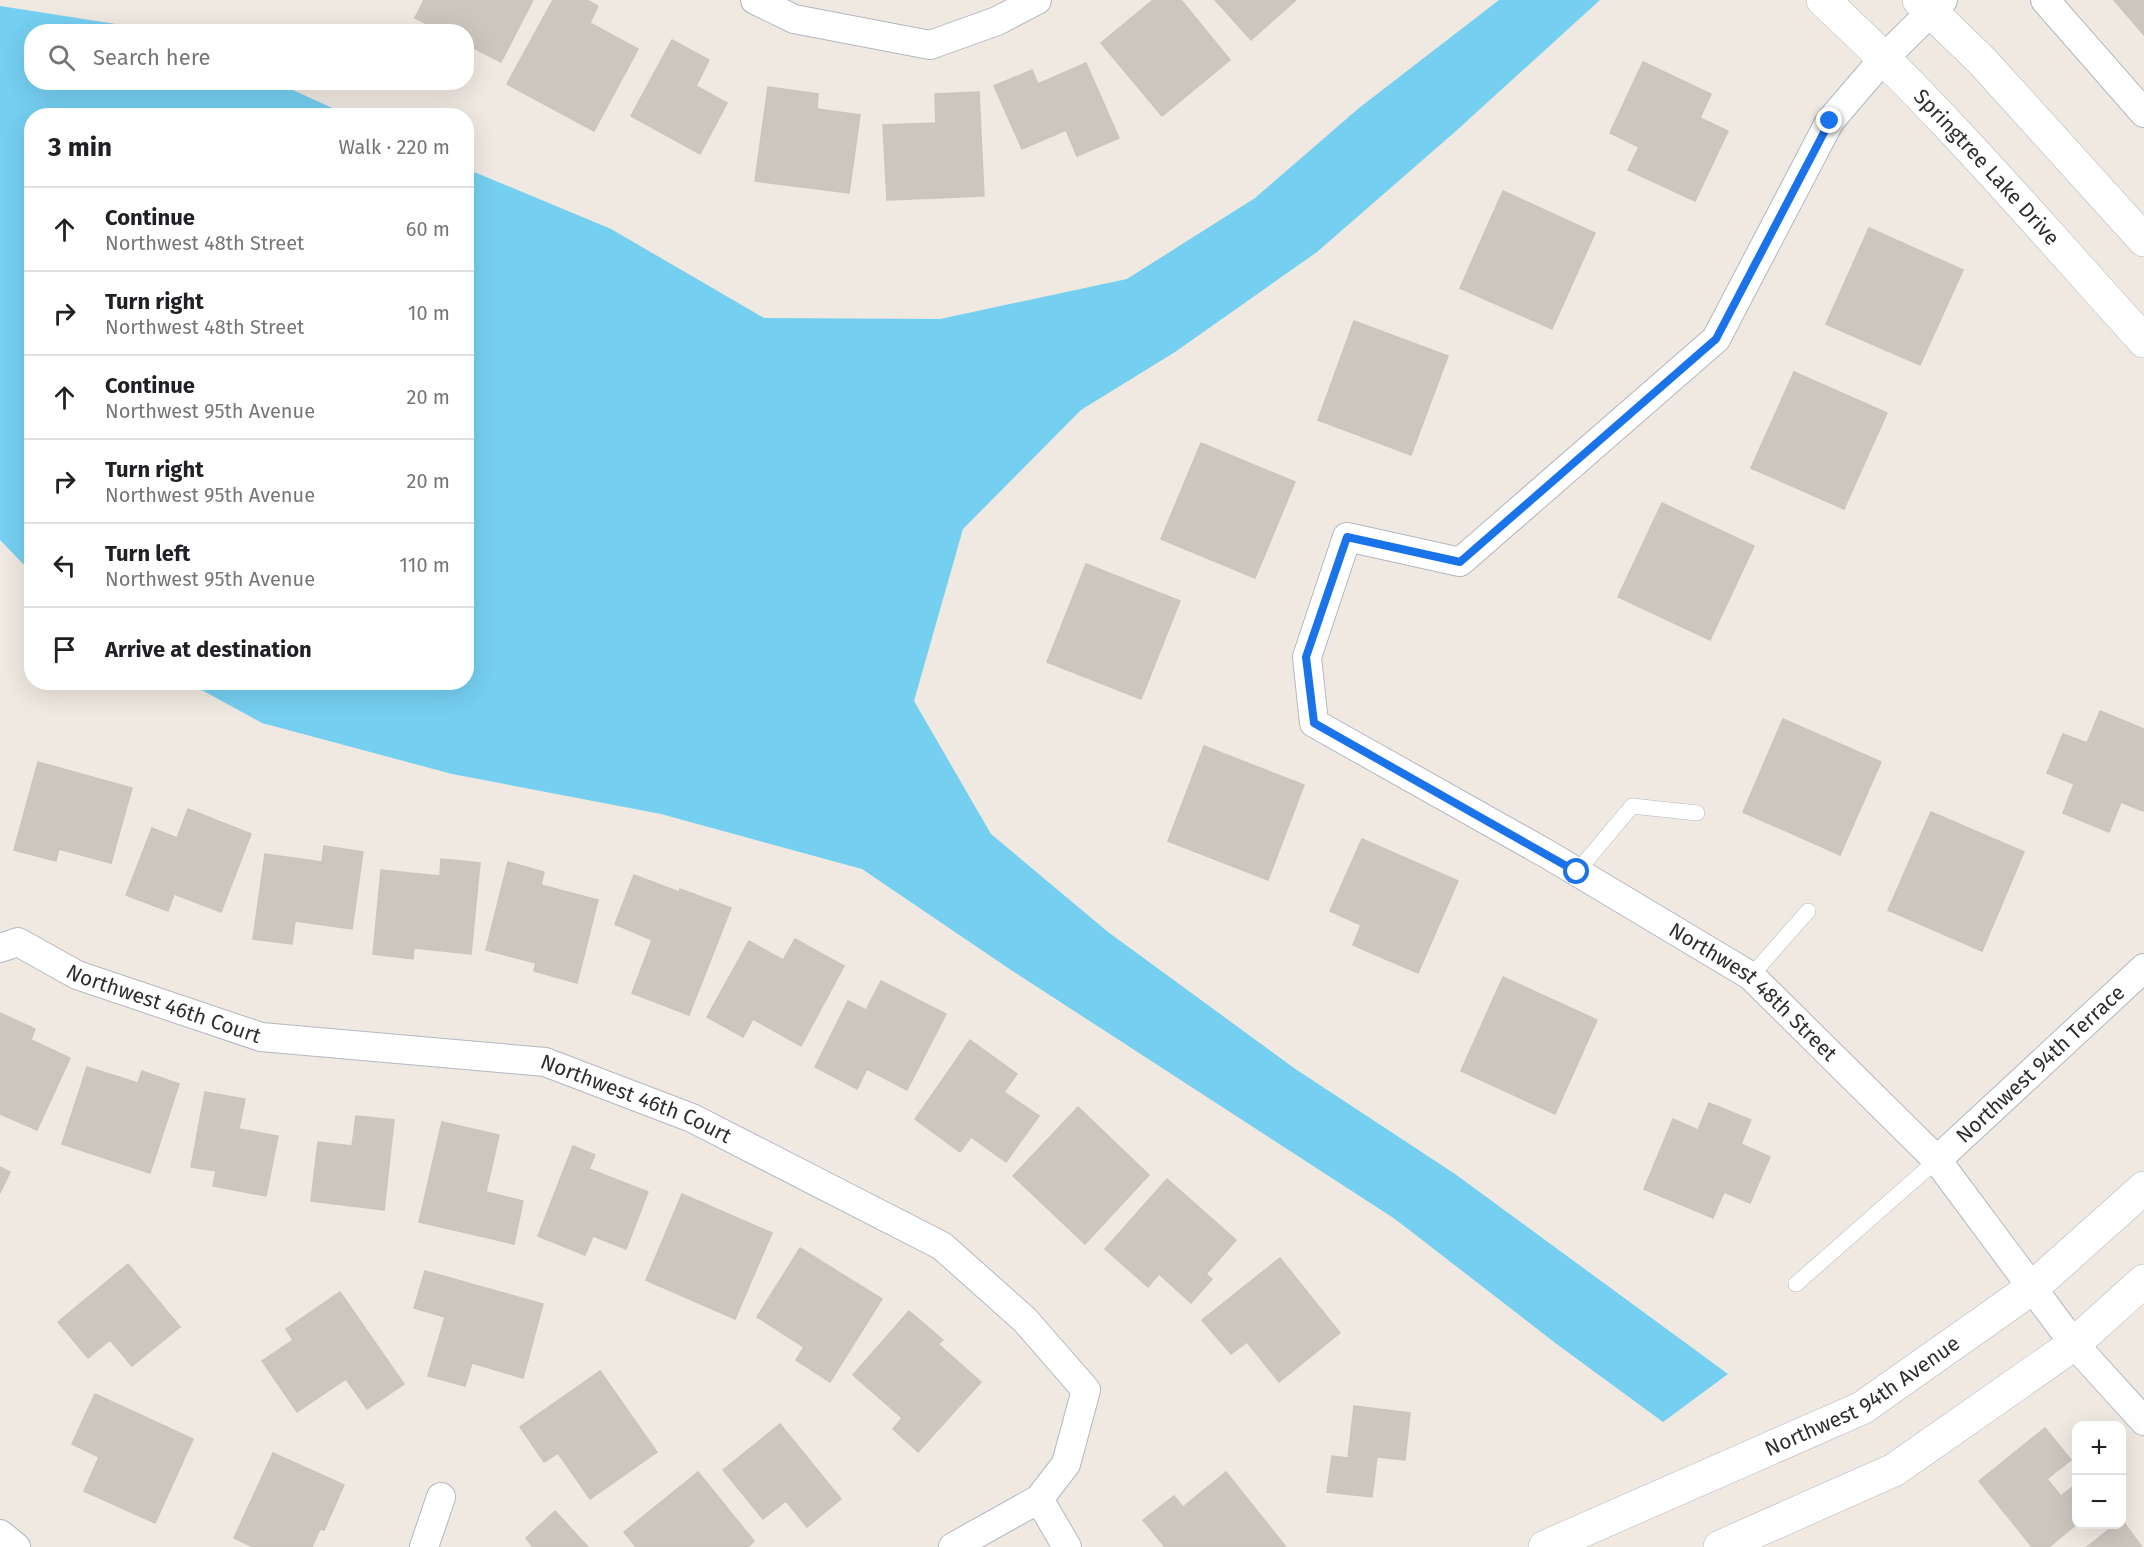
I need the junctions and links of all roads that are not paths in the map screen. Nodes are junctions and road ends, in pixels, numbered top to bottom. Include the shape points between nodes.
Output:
1 (755, 0) edge
2 (1037, 0) edge
3 (1823, 0) edge
4 (2045, 0) edge
5 (1931, 4) edge
6 (1884, 58) junction
7 (2144, 113) edge
8 (2144, 240) edge
9 (2144, 341) edge
10 (1697, 813) dead end
11 (1577, 872) junction
12 (1808, 911) dead end
13 (0, 948) edge
14 (2144, 968) edge
15 (1751, 976) junction
16 (1937, 1160) junction
17 (2144, 1188) edge
18 (2144, 1281) edge
19 (1796, 1284) dead end
20 (2032, 1288) junction
21 (2074, 1344) junction
22 (2144, 1421) edge
23 (441, 1497) dead end
24 (1040, 1499) junction
25 (0, 1534) edge
26 (1552, 1546) edge
27 (16, 1547) edge
28 (424, 1547) edge
29 (953, 1547) edge
30 (1067, 1547) edge
31 (1720, 1547) edge

1 - 2 street via 794,20 930,45 998,21
3 - 6 street, Springtree Lake Drive
4 - 7 street
5 - 6 street
5 - 8 street
6 - 9 street, Springtree Lake Drive
6 - 11 street, Northwest 48th Street via 1830,121 1716,339 1460,562 1347,537 1306,657 1314,723
10 - 11 lane via 1632,806
11 - 15 street, Northwest 48th Street
12 - 15 lane
13 - 24 street, Northwest 46th Court via 18,942 76,975 261,1037 545,1062 693,1118 942,1246 1025,1320 1086,1390 1066,1464
14 - 16 street, Northwest 94th Terrace
15 - 16 street, Northwest 48th Street
16 - 19 lane
16 - 20 street, Northwest 48th Street
17 - 20 street, Northwest 94th Avenue
18 - 21 street
20 - 21 street, Northwest 48th Street
20 - 26 street, Northwest 94th Avenue via 1862,1408
21 - 22 street, Northwest 48th Street
21 - 31 street via 1894,1470
23 - 28 street
24 - 29 street
24 - 30 street
25 - 27 street

